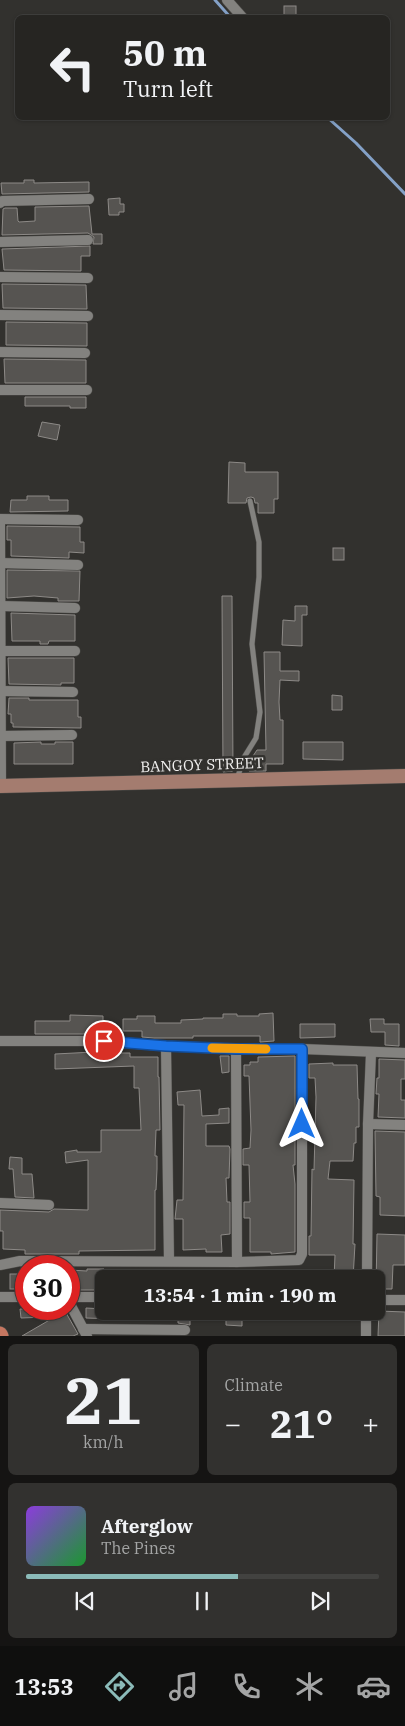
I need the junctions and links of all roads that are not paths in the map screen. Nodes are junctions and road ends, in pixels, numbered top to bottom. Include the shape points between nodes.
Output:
1 (227, 0) edge
2 (240, 15) edge
3 (89, 199) dead end
4 (0, 203) edge
5 (88, 240) dead end
6 (0, 242) edge
7 (0, 277) edge
8 (88, 278) dead end
9 (0, 315) edge
10 (88, 316) dead end
11 (0, 352) edge
12 (85, 353) dead end
13 (0, 390) edge
14 (87, 390) dead end
15 (250, 501) dead end
16 (0, 519) edge
17 (78, 520) dead end
18 (0, 523) edge
19 (0, 563) edge
20 (78, 565) dead end
21 (1, 606) edge
22 (75, 608) dead end
23 (1, 651) edge
24 (76, 651) dead end
25 (1, 691) junction
26 (73, 692) dead end
27 (72, 735) dead end
28 (1, 736) junction
29 (405, 776) edge
30 (237, 780) junction
31 (0, 786) edge
32 (0, 1041) edge
33 (166, 1046) junction
34 (236, 1049) junction
35 (302, 1049) junction
36 (371, 1052) junction
37 (405, 1053) edge
38 (368, 1124) junction
39 (405, 1125) edge
40 (0, 1204) edge
41 (49, 1204) dead end
42 (169, 1261) junction
43 (238, 1262) junction
44 (0, 1265) edge
45 (367, 1270) edge
46 (0, 1297) edge
47 (15, 1297) edge
48 (80, 1297) edge
49 (95, 1297) edge
50 (385, 1300) edge
51 (405, 1300) edge
52 (79, 1320) edge
53 (366, 1320) edge
54 (185, 1330) dead end
55 (85, 1332) edge
56 (161, 1333) edge
57 (366, 1336) edge

1 - 2 street
3 - 4 street
5 - 6 street
7 - 8 street
9 - 10 street
11 - 12 street
13 - 14 street
15 - 30 lane via 259,542 252,644 260,712 259,730 243,759
16 - 17 street
18 - 19 street
19 - 20 street
19 - 21 street
21 - 22 street
21 - 23 street
23 - 24 street
23 - 25 street
25 - 26 street
25 - 28 street
27 - 28 street
28 - 31 street
29 - 30 main road, BANGOY STREET
30 - 31 main road, BANGOY STREET
32 - 33 street via 104,1041
33 - 34 street
33 - 42 street
34 - 35 street
34 - 43 street
35 - 36 street
35 - 43 street via 302,1254 295,1261
36 - 37 street
36 - 38 street
38 - 39 street
38 - 45 street
40 - 41 street
42 - 43 street
42 - 44 street via 20,1261
46 - 47 street
48 - 49 street
50 - 51 street
52 - 55 street
53 - 57 street
54 - 56 street
55 - 56 street

